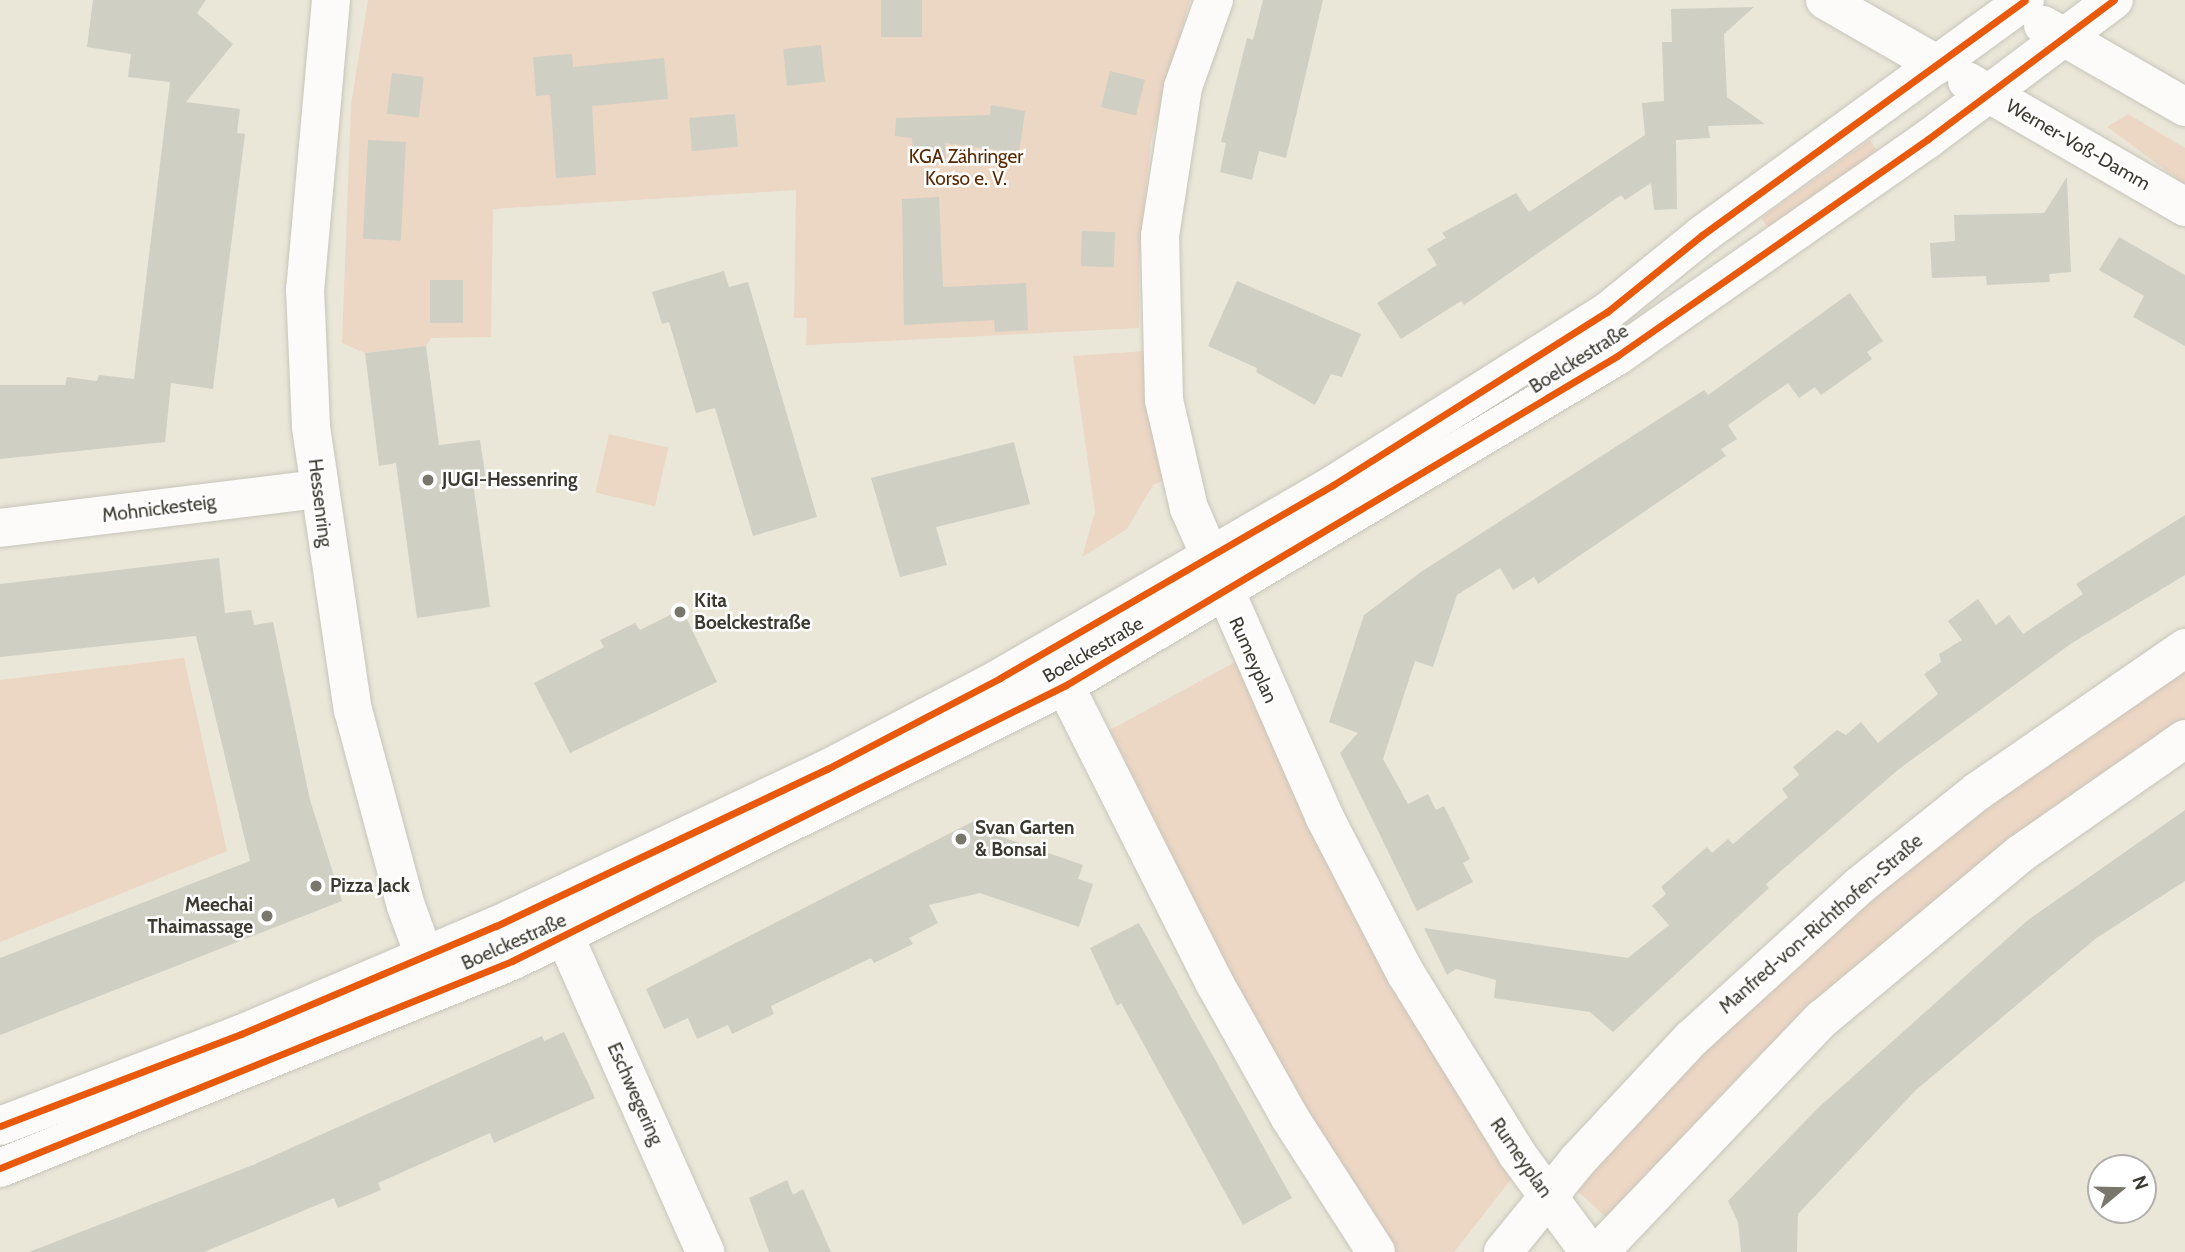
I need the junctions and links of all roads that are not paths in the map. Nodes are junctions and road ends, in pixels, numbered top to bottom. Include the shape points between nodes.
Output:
1 (331, 0) edge
2 (1214, 0) edge
3 (1825, 0) edge
4 (2114, 0) edge
5 (2012, 3) edge
6 (2064, 36) junction
7 (1937, 65) junction
8 (1987, 93) junction
9 (2185, 107) edge
10 (2185, 207) edge
11 (1702, 235) junction
12 (1732, 279) junction
13 (317, 489) junction
14 (0, 528) edge
15 (1208, 557) junction
16 (1224, 593) junction
17 (2185, 648) edge
18 (1048, 651) junction
19 (1066, 685) junction
20 (2185, 738) edge
21 (565, 937) junction
22 (424, 957) junction
23 (438, 994) junction
24 (0, 1126) edge
25 (0, 1168) edge
26 (1547, 1197) junction
27 (705, 1252) edge
28 (1376, 1252) edge
29 (1503, 1252) edge
30 (1589, 1252) edge
31 (1599, 1252) edge

1 - 13 street, Hessenring via 305,289
2 - 15 street, Rumeyplan via 1183,87 1160,236 1164,400 1189,508
3 - 7 street, Werner-Voß-Damm
4 - 6 street, Boelckestraße
5 - 6 street
5 - 7 street, Boelckestraße
6 - 8 street, Boelckestraße
6 - 9 street
7 - 8 street, Werner-Voß-Damm
7 - 11 street, Boelckestraße
8 - 10 street, Werner-Voß-Damm
8 - 12 street, Boelckestraße
11 - 12 street
11 - 15 street, Boelckestraße via 1607,312 1452,412
12 - 16 street, Boelckestraße via 1617,356
13 - 14 street, Mohnickesteig
13 - 22 street, Hessenring via 353,710
15 - 16 street, Rumeyplan
15 - 18 street, Boelckestraße
16 - 19 street, Boelckestraße
16 - 26 street, Rumeyplan via 1352,873 1485,1107
17 - 26 street, Manfred-von-Richthofen-Straße via 1978,791 1858,886 1691,1039
18 - 19 street
18 - 22 street, Boelckestraße via 803,780
19 - 21 street, Boelckestraße
19 - 28 street via 1214,982 1290,1118
20 - 31 street via 2020,854 1822,1018
21 - 23 street, Boelckestraße
21 - 27 street, Eschwegering
22 - 23 street, Hessenring
22 - 24 street, Boelckestraße
23 - 25 street, Boelckestraße
26 - 29 street, Manfred-von-Richthofen-Straße
26 - 30 street, Rumeyplan

